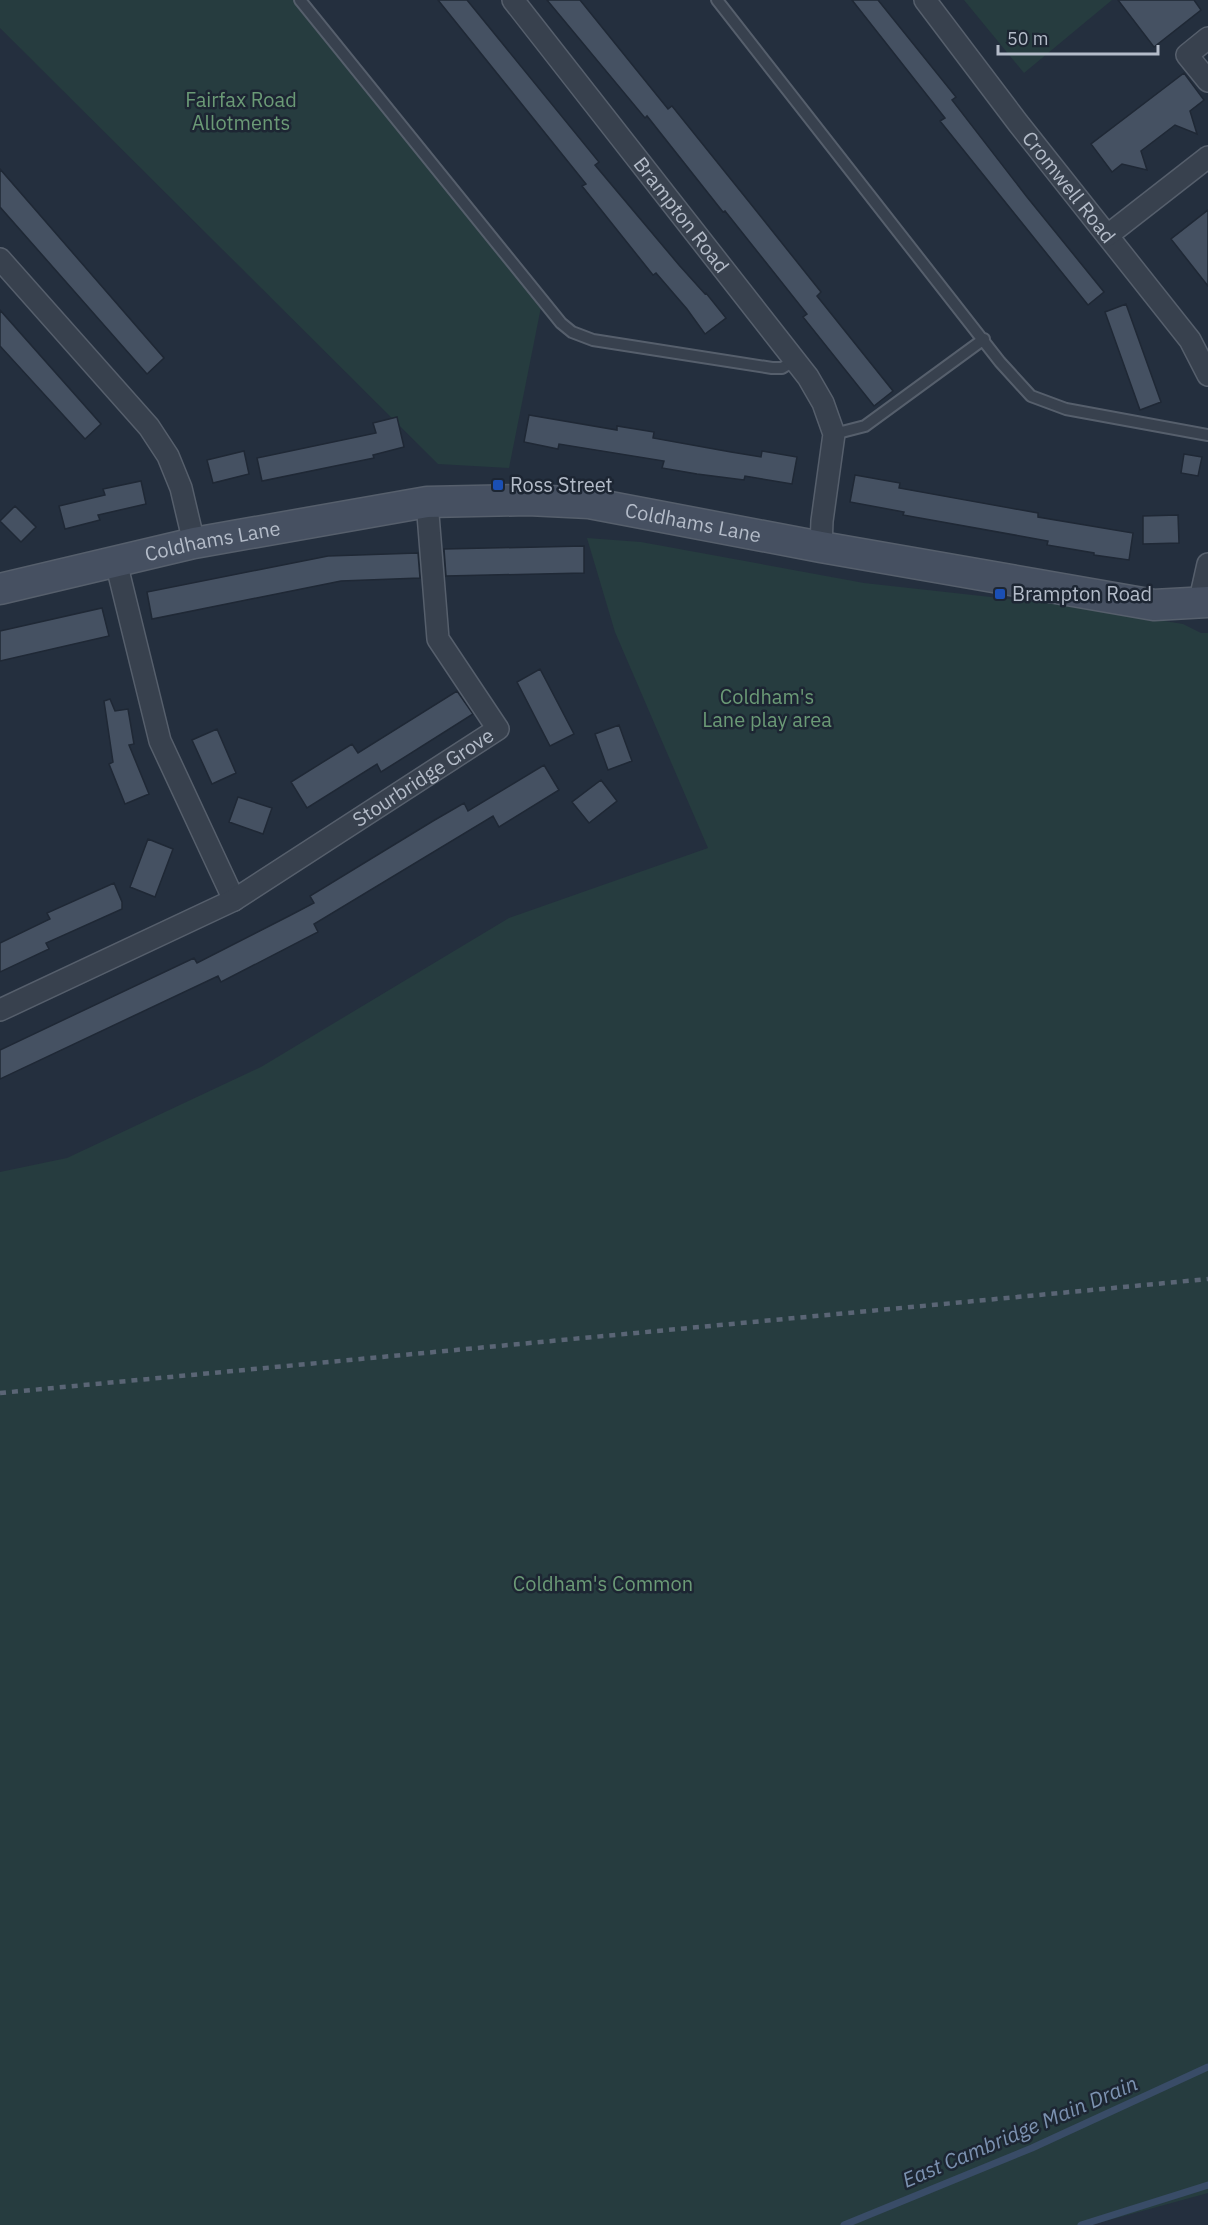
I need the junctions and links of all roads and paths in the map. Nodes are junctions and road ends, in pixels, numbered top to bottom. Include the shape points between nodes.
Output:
1 (300, 0) edge
2 (513, 0) edge
3 (717, 0) edge
4 (924, 0) edge
5 (1208, 38) edge
6 (1208, 81) edge
7 (1208, 157) edge
8 (1108, 236) junction
9 (0, 259) edge
10 (984, 339) junction
11 (795, 360) junction
12 (1208, 375) edge
13 (834, 434) junction
14 (1208, 435) edge
15 (427, 502) junction
16 (194, 543) junction
17 (821, 547) junction
18 (116, 562) junction
19 (1208, 564) edge
20 (0, 589) edge
21 (1203, 603) edge
22 (234, 900) junction
23 (0, 1010) edge

1 - 11 lane via 572,332 593,340 772,368 782,368
2 - 11 street, Brampton Road
3 - 10 lane
4 - 8 street, Cromwell Road
5 - 6 street via 1187,55
7 - 8 street
8 - 12 street, Cromwell Road via 1190,340
9 - 16 street via 149,427 168,456 181,488
10 - 13 lane via 866,426
10 - 14 lane via 1031,396 1066,409
11 - 13 street, Brampton Road via 822,403
13 - 17 street, Brampton Road
15 - 16 street, Coldhams Lane
15 - 17 street, Coldhams Lane via 589,503
15 - 22 street, Stourbridge Grove via 438,639 498,729
16 - 18 street, Coldhams Lane
17 - 21 street, Coldhams Lane via 1154,605
18 - 20 street, Coldhams Lane
18 - 22 street via 160,741
19 - 21 street
22 - 23 street, Stourbridge Grove

